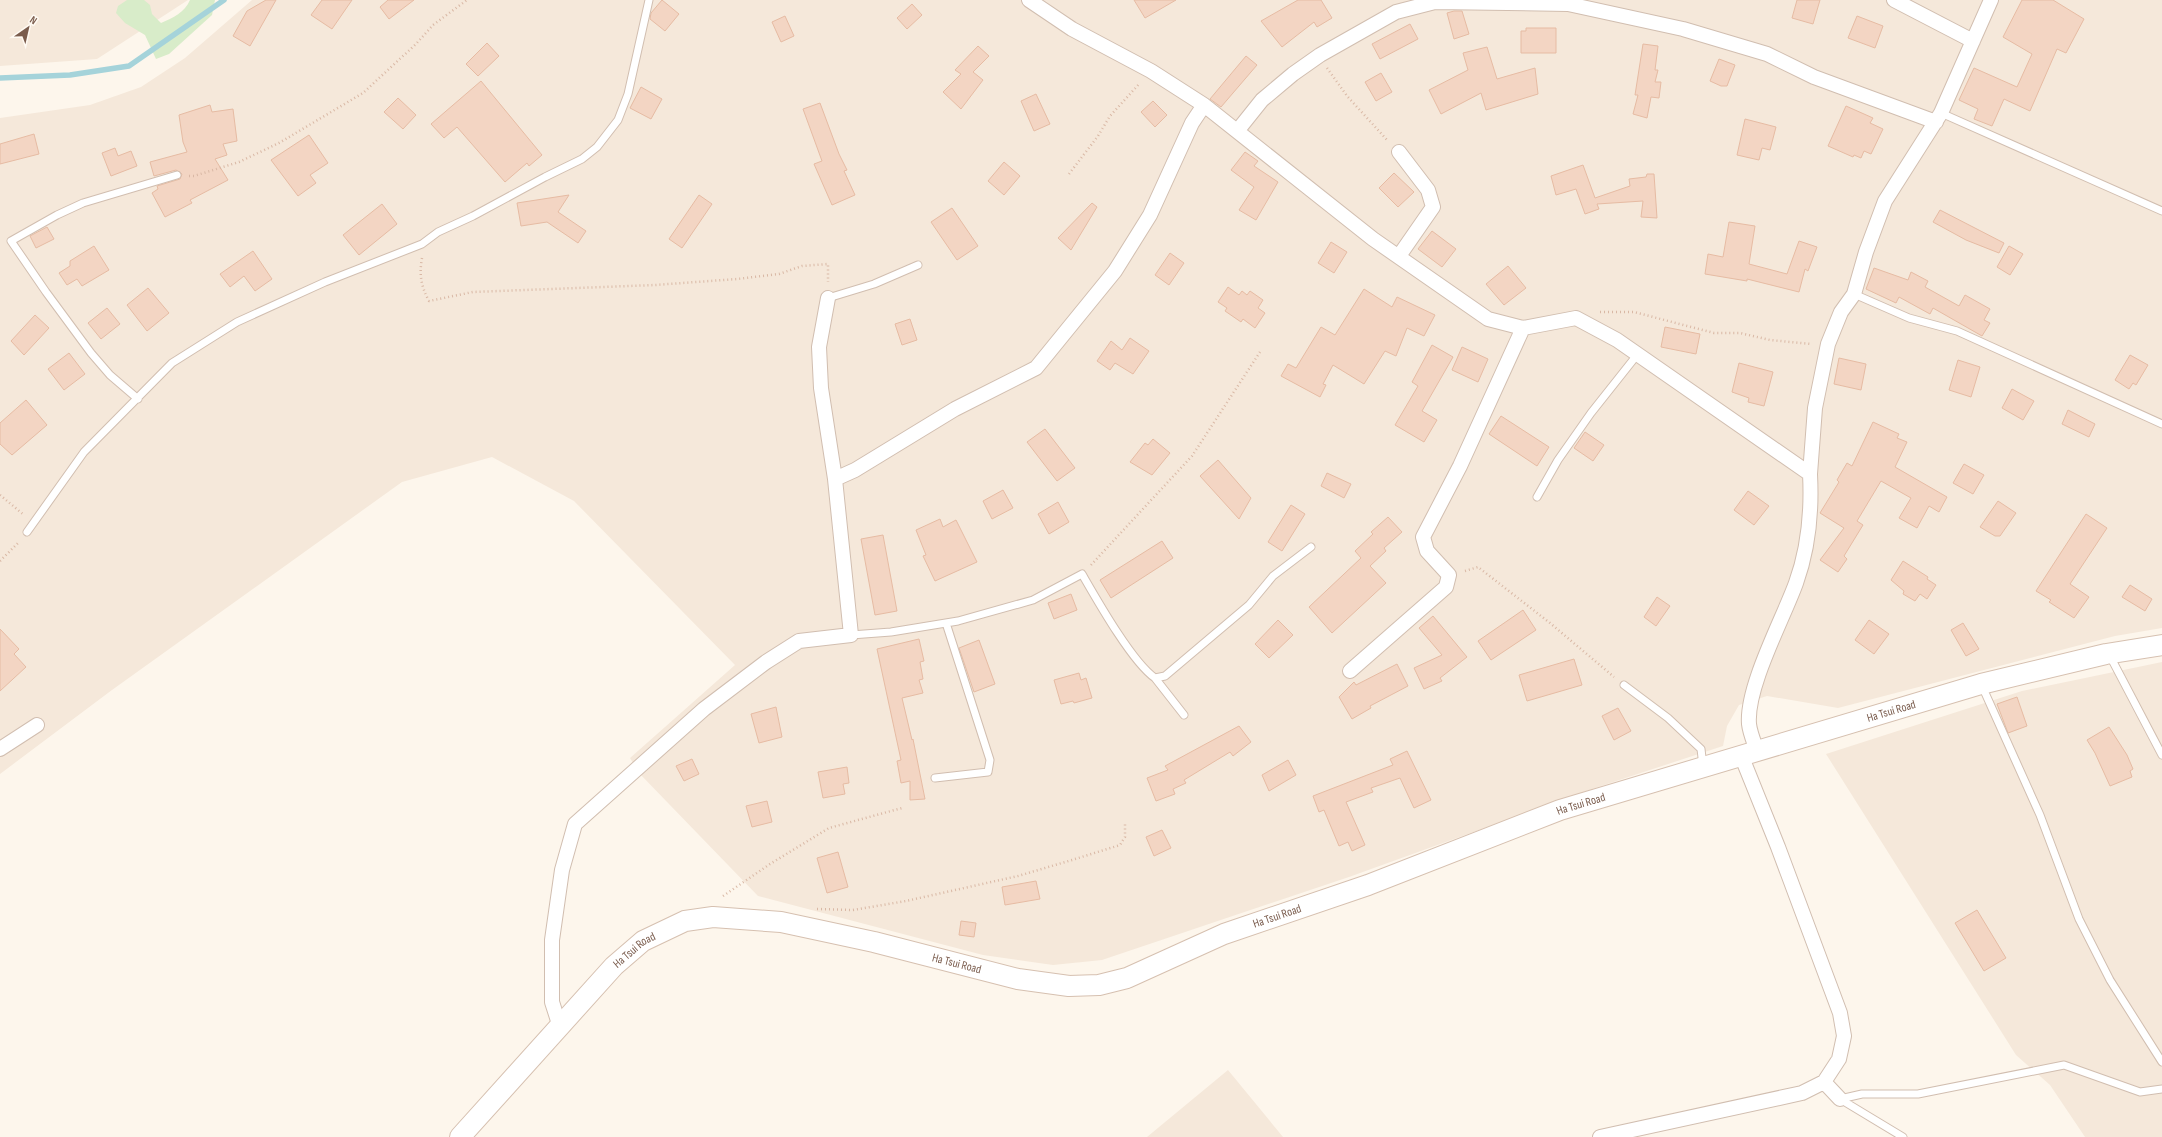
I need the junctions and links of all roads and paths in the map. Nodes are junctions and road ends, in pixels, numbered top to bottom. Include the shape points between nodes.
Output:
1 (467, 0) edge
2 (649, 0) edge
3 (1029, 0) edge
4 (1894, 0) edge
5 (1992, 0) edge
6 (1973, 41) junction
7 (1320, 56) junction
8 (1151, 72) junction
9 (1204, 105) junction
10 (1939, 117) junction
11 (1238, 130) junction
12 (1399, 152) joint
13 (1069, 174) dead end
14 (177, 175) joint
15 (2162, 211) edge
16 (422, 244) junction
17 (1399, 256) junction
18 (828, 264) dead end
19 (918, 265) dead end
20 (1854, 294) junction
21 (828, 298) joint
22 (1576, 318) junction
23 (1523, 328) junction
24 (1828, 344) junction
25 (1260, 352) dead end
26 (1637, 354) junction
27 (138, 399) junction
28 (2162, 424) edge
29 (1810, 474) junction
30 (835, 479) junction
31 (0, 495) edge
32 (1537, 497) dead end
33 (34, 524) junction
34 (27, 532) joint
35 (1311, 547) dead end
36 (0, 562) edge
37 (1082, 574) junction
38 (1449, 575) junction
39 (946, 623) junction
40 (851, 636) junction
41 (2162, 645) edge
42 (2109, 654) junction
43 (1350, 671) dead end
44 (1155, 678) junction
45 (1981, 684) junction
46 (1624, 685) joint
47 (1184, 715) dead end
48 (37, 726) dead end
49 (0, 749) edge
50 (1749, 753) junction
51 (2162, 755) edge
52 (1704, 766) junction
53 (935, 778) dead end
54 (902, 808) dead end
55 (1125, 822) dead end
56 (723, 896) junction
57 (731, 898) dead end
58 (815, 908) dead end
59 (713, 917) junction
60 (560, 1027) junction
61 (2162, 1062) edge
62 (1824, 1082) junction
63 (2162, 1089) edge
64 (1840, 1099) junction
65 (460, 1137) edge
66 (1600, 1137) edge
67 (1903, 1137) edge

1 - 14 path via 433,25 363,93 331,113 279,143 239,162 194,176
2 - 16 lane via 628,94 618,120 597,147 582,159 438,232
3 - 8 street via 1072,28
4 - 6 street
5 - 6 street
6 - 10 street
7 - 10 street via 1396,12 1436,2 1568,4 1683,29 1767,54 1814,77
7 - 11 street via 1262,100
7 - 12 path via 1347,96
8 - 9 street
8 - 13 path via 1110,116
9 - 11 street
9 - 30 street via 1192,123 1150,215 1115,271 1036,368 955,409 855,470
10 - 15 lane
10 - 20 street via 1884,201
11 - 17 street via 1373,239
12 - 17 street via 1428,190 1433,207
14 - 27 lane via 83,203 10,241 91,353 110,375
16 - 18 path via 419,275 429,301 473,292 737,279 778,274 802,266
16 - 27 lane via 325,282 237,322 172,363
17 - 23 street via 1488,319
19 - 21 lane via 874,284
20 - 24 street via 1841,312
20 - 28 lane via 1909,318 1956,331
21 - 30 street via 819,347 820,388
22 - 23 street
22 - 24 path via 1606,311 1634,312 1714,333 1740,333 1805,345
22 - 26 street
23 - 38 street via 1460,466 1423,537 1427,551
24 - 29 street via 1815,408
25 - 37 path via 1192,456
26 - 29 street
26 - 32 lane via 1558,460
27 - 33 lane via 84,452
29 - 50 street via 1810,532 1797,581 1765,658 1750,704
30 - 40 street
31 - 33 path
33 - 34 lane
34 - 36 path
35 - 44 lane via 1273,576 1249,605 1165,676
37 - 39 lane via 1033,600
37 - 44 lane via 1102,609 1148,673
38 - 43 street via 1446,587
38 - 46 path via 1478,567
39 - 40 lane
39 - 53 lane via 990,760 988,772
40 - 60 street via 799,641 766,662 704,709 575,824 562,870 552,940 552,1002
41 - 42 street, Ha Tsui Road
42 - 45 street, Ha Tsui Road
42 - 51 lane
44 - 47 lane
45 - 50 street, Ha Tsui Road
45 - 61 lane via 2040,815 2079,920 2110,980
46 - 52 lane via 1668,718 1701,749
48 - 49 street
50 - 52 street, Ha Tsui Road
50 - 62 street via 1778,847 1840,1013 1844,1036 1839,1059
52 - 59 street, Ha Tsui Road via 1560,810 1368,885 1224,934 1127,978 1099,985 1069,986 1018,979 874,942 781,922
54 - 56 path via 829,828
55 - 58 path via 1125,837 1120,845 1032,872 906,901 853,910
56 - 57 path
56 - 59 path via 715,901
59 - 60 street, Ha Tsui Road via 686,921 643,941 614,966
60 - 65 street, Ha Tsui Road
62 - 64 street
62 - 66 street via 1802,1093
63 - 64 lane via 2140,1092 2064,1065 1918,1094 1862,1094
64 - 67 lane

